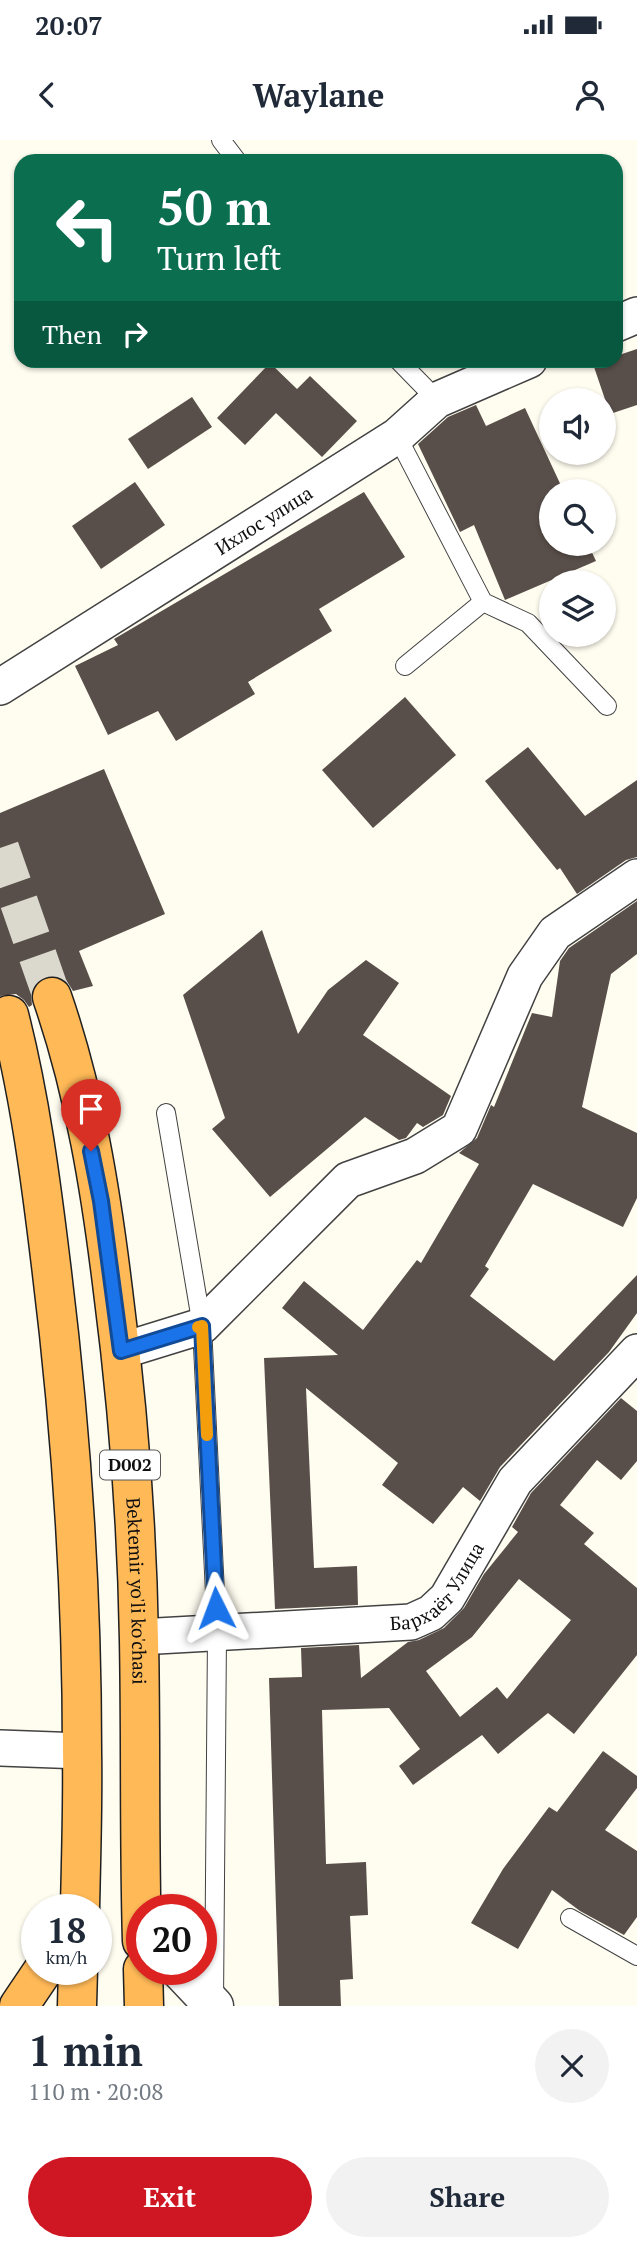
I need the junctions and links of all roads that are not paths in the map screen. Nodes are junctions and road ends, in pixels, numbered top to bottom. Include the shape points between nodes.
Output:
1 (405, 368) edge
2 (511, 368) edge
3 (437, 400) junction
4 (397, 436) junction
5 (483, 602) junction
6 (405, 666) dead end
7 (0, 687) edge
8 (607, 706) dead end
9 (637, 877) edge
10 (52, 997) tunnel mouth
11 (9, 1015) dead end
12 (10, 1061) edge
13 (166, 1113) dead end
14 (202, 1326) junction
15 (121, 1351) junction
16 (637, 1352) edge
17 (217, 1634) junction
18 (139, 1636) junction
19 (0, 1748) edge
20 (82, 1751) junction
21 (80, 1894) edge
22 (142, 1894) edge
23 (570, 1918) dead end
24 (637, 1956) edge
25 (33, 1985) edge
26 (78, 1985) edge
27 (143, 1985) edge
28 (195, 1985) edge
29 (19, 2006) edge
30 (78, 2006) edge
31 (144, 2006) edge
32 (214, 2006) edge

1 - 3 lane
2 - 3 street, Ихлос улица
3 - 4 street, Ихлос улица
4 - 5 lane
4 - 7 street, Ихлос улица
5 - 6 lane
5 - 8 lane via 528,624
9 - 14 street via 555,933 526,976 459,1129 415,1156 348,1180
10 - 15 highway, Bektemir yo'li ko'chasi / D002 via 71,1050 101,1201
11 - 12 highway, D002
12 - 20 highway, D002 via 41,1182 65,1375 77,1560
13 - 14 lane
14 - 15 street
14 - 17 lane
15 - 18 highway, Bektemir yo'li ko'chasi / D002
16 - 17 street, Бархаёт Улица via 515,1481 447,1598 431,1613 411,1622
17 - 18 street, Бархаёт Улица
17 - 32 lane
18 - 22 highway, Bektemir yo'li ko'chasi / D002
19 - 20 street
20 - 21 highway, D002
23 - 24 lane
25 - 29 highway
26 - 30 highway
27 - 31 highway
28 - 32 street

